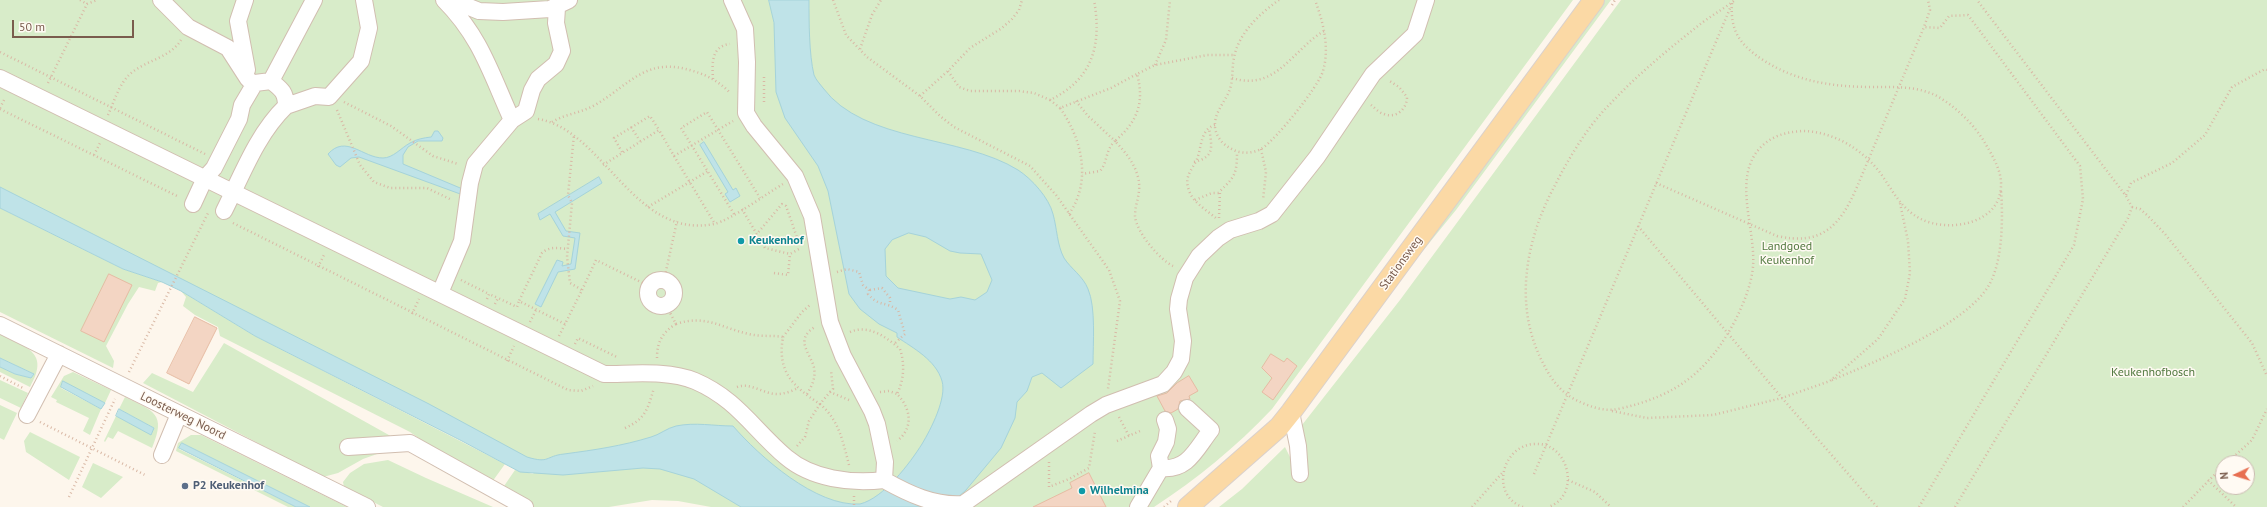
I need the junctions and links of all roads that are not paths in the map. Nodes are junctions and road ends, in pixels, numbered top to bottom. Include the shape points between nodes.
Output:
1 (161, 0) edge
2 (245, 0) edge
3 (314, 0) edge
4 (364, 0) edge
5 (444, 0) edge
6 (452, 0) edge
7 (732, 0) edge
8 (1426, 0) edge
9 (1594, 0) edge
10 (563, 4) edge
11 (0, 78) edge
12 (271, 80) junction
13 (252, 81) junction
14 (286, 106) junction
15 (512, 120) junction
16 (205, 178) junction
17 (233, 192) junction
18 (193, 204) road end
19 (218, 213) road end
20 (649, 286) joint
21 (440, 293) junction
22 (0, 325) edge
23 (59, 354) junction
24 (1187, 408) dead end
25 (1291, 412) junction
26 (179, 414) junction
27 (27, 415) road end
28 (1165, 420) dead end
29 (348, 447) dead end
30 (162, 454) dead end
31 (1161, 468) junction
32 (1300, 474) dead end
33 (886, 480) junction
34 (367, 507) edge
35 (525, 507) edge
36 (1138, 507) edge
37 (1188, 507) edge

1 - 13 street via 188,27 228,48
2 - 13 street via 238,21
3 - 12 street
4 - 14 street via 369,28 361,61 331,98 315,96
5 - 15 street via 475,37 493,72
6 - 10 street via 479,11 503,12
7 - 33 street via 745,29 746,113 795,176 812,216 830,322 843,356 872,411 882,447
8 - 33 street via 1416,34 1373,74 1317,157 1272,214 1230,230 1199,256 1188,274 1179,299 1179,324 1183,341 1181,359 1163,384 1105,406 1052,440 963,504 920,498
9 - 25 main road, Stationsweg
10 - 15 street via 556,23 562,51 556,64 538,79 526,112
11 - 16 street
12 - 13 street
12 - 14 street via 283,90
13 - 16 street via 239,120 218,160
14 - 17 street via 263,135
15 - 21 street via 475,164 462,241
16 - 17 street
16 - 18 street
17 - 19 street
17 - 21 street
20 - 20 street via 647,293 652,303 657,306 668,304 672,300 674,290 672,285 664,280 655,281
21 - 33 street via 604,374 658,374 693,380 723,396 754,423 786,457 808,470 852,482
22 - 23 street, Loosterweg Noord
23 - 26 street, Loosterweg Noord
23 - 27 street
24 - 31 street via 1211,430 1181,467 1171,470
25 - 32 street via 1298,446
25 - 37 main road, Stationsweg via 1279,427
26 - 30 street
26 - 34 street, Loosterweg Noord
28 - 31 street via 1168,429 1166,442 1159,456
29 - 35 street via 410,443
31 - 36 street

